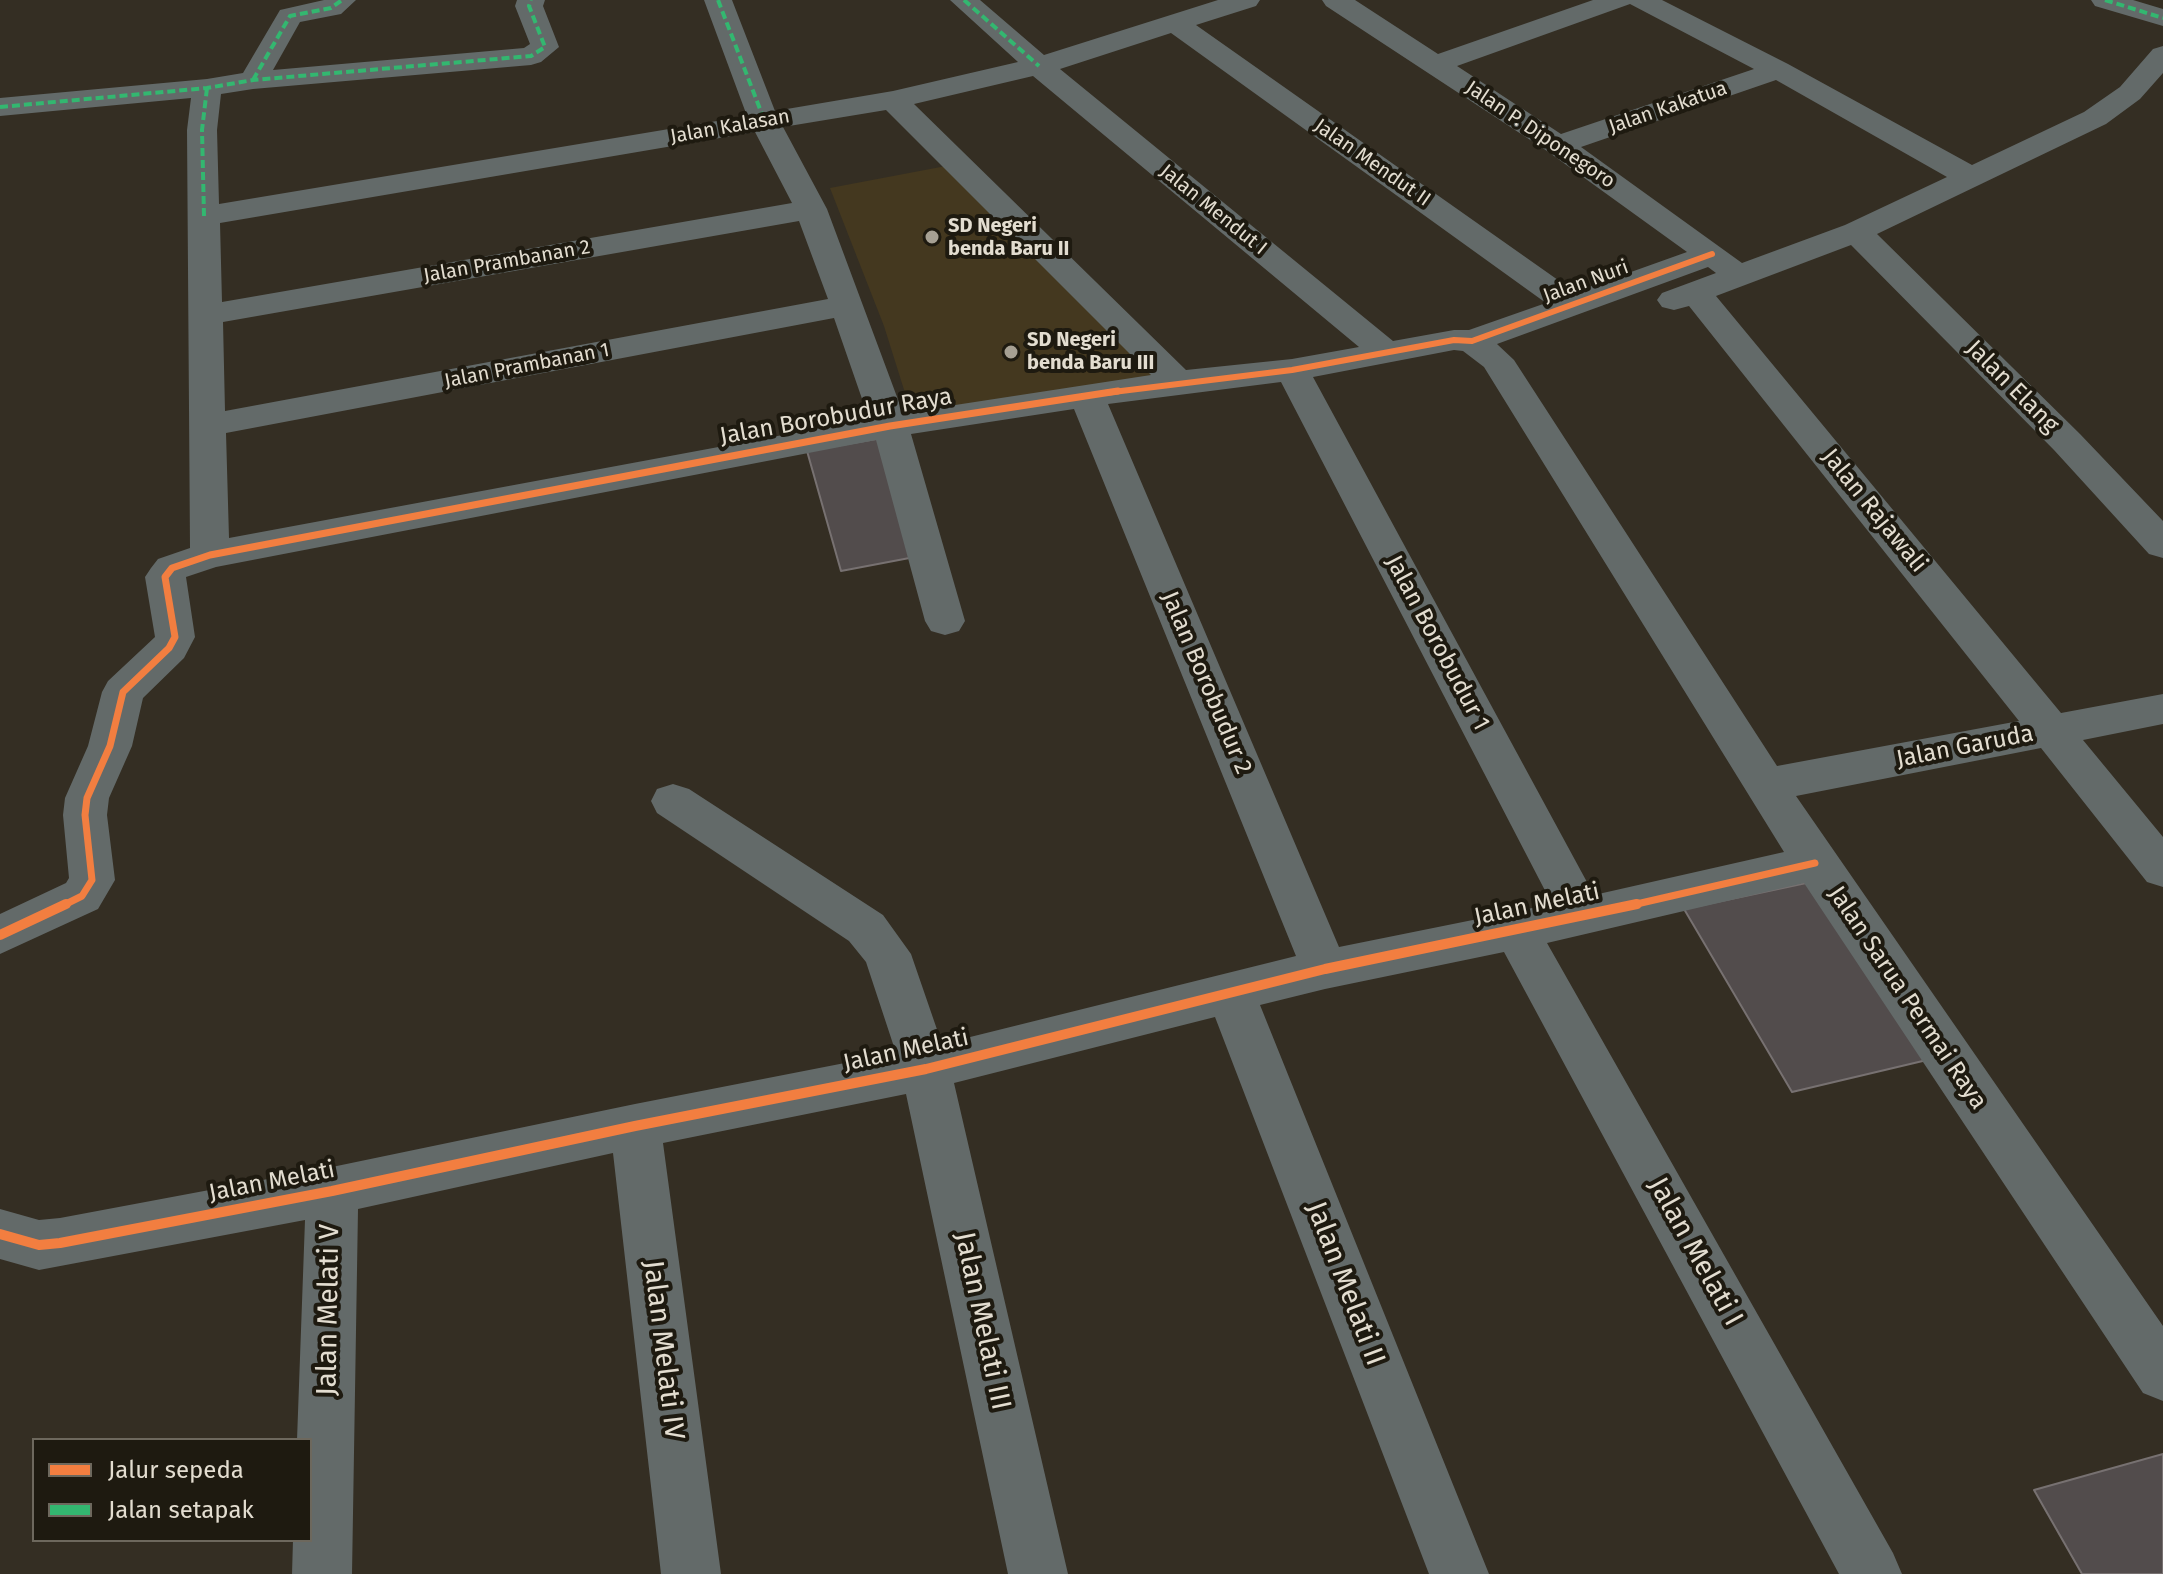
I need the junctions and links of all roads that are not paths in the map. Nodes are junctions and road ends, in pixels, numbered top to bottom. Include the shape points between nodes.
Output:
1 (342, 0) edge
2 (531, 0) edge
3 (718, 0) edge
4 (964, 0) edge
5 (1246, 0) edge
6 (1336, 0) edge
7 (1619, 0) edge
8 (1641, 0) edge
9 (2105, 0) edge
10 (2163, 18) edge
11 (1174, 22) junction
12 (2163, 55) edge
13 (1434, 65) junction
14 (1039, 66) junction
15 (1778, 70) junction
16 (253, 80) junction
17 (207, 88) junction
18 (893, 100) junction
19 (0, 107) edge
20 (765, 122) junction
21 (1558, 145) junction
22 (1971, 177) junction
23 (811, 209) junction
24 (204, 216) junction
25 (1856, 232) junction
26 (1712, 254) junction
27 (1740, 275) junction
28 (1696, 293) junction
29 (1569, 304) junction
30 (847, 306) junction
31 (204, 315) junction
32 (1484, 350) junction
33 (1388, 354) junction
34 (1292, 370) junction
35 (1178, 382) junction
36 (1087, 397) junction
37 (208, 425) junction
38 (890, 426) junction
39 (2163, 545) edge
40 (210, 555) junction
41 (945, 621) dead end
42 (2163, 709) edge
43 (2050, 730) junction
44 (1766, 785) junction
45 (673, 801) dead end
46 (1815, 863) junction
47 (2163, 869) edge
48 (1582, 916) junction
49 (1516, 931) junction
50 (0, 935) edge
51 (1325, 969) junction
52 (1231, 994) junction
53 (926, 1069) junction
54 (635, 1126) junction
55 (332, 1191) junction
56 (0, 1234) edge
57 (2163, 1374) edge
58 (322, 1574) edge
59 (691, 1574) edge
60 (1038, 1574) edge
61 (1459, 1574) edge
62 (1872, 1574) edge

1 - 16 street via 331,8 290,16
2 - 16 street via 545,47 531,56
3 - 20 street
4 - 14 street, Jalan Mendut I
5 - 11 street, Jalan Kalasan
6 - 13 street, Jalan P. Diponegoro
7 - 13 street
8 - 15 street
9 - 10 street
11 - 14 street, Jalan Kalasan
11 - 29 street, Jalan Mendut II
12 - 22 street, Jalan Nuri via 2130,93 2095,118
13 - 21 street, Jalan P. Diponegoro
14 - 18 street, Jalan Kalasan
14 - 33 street, Jalan Mendut I
15 - 21 street, Jalan Kakatua
15 - 22 street
16 - 17 street
17 - 19 street
17 - 24 street via 202,130
18 - 20 street, Jalan Kalasan
18 - 35 street
20 - 23 street
20 - 24 street, Jalan Kalasan
21 - 26 street, Jalan P. Diponegoro
22 - 25 street, Jalan Nuri
23 - 30 street
23 - 31 street, Jalan Prambanan 2
24 - 31 street
25 - 27 street, Jalan Nuri
25 - 39 street, Jalan Elang
26 - 27 street, Jalan P. Diponegoro
26 - 29 street, Jalan Nuri
27 - 28 street, Jalan Nuri
28 - 32 street, Jalan Nuri
28 - 43 street, Jalan Rajawali
29 - 32 street, Jalan Nuri
30 - 37 street, Jalan Prambanan 1
30 - 38 street
31 - 37 street
32 - 33 street, Jalan Borobudur Raya via 1454,340
32 - 44 street, Jalan Sarua Permai Raya
33 - 34 street, Jalan Borobudur Raya
34 - 35 street, Jalan Borobudur Raya
34 - 48 street, Jalan Borobudur 1
35 - 36 street, Jalan Borobudur Raya
36 - 38 street, Jalan Borobudur Raya
36 - 51 street, Jalan Borobudur 2
37 - 40 street
38 - 40 street, Jalan Borobudur Raya
38 - 41 street
40 - 50 street, Jalan Borobudur Raya via 172,568 165,577 175,637 123,692 110,746 87,798 92,880 82,896
42 - 43 street, Jalan Garuda
43 - 44 street, Jalan Garuda
43 - 47 street, Jalan Rajawali
44 - 46 street, Jalan Sarua Permai Raya
45 - 53 street, Jalan Melati III via 866,928 887,954
46 - 48 street, Jalan Melati
46 - 57 street, Jalan Sarua Permai Raya
48 - 49 street, Jalan Melati
49 - 51 street, Jalan Melati
49 - 62 street, Jalan Melati I
51 - 52 street, Jalan Melati
52 - 53 street, Jalan Melati
52 - 61 street, Jalan Melati II
53 - 54 street, Jalan Melati
53 - 60 street, Jalan Melati III
54 - 55 street, Jalan Melati
54 - 59 street, Jalan Melati IV
55 - 56 street, Jalan Melati via 60,1243 39,1245
55 - 58 street, Jalan Melati V

